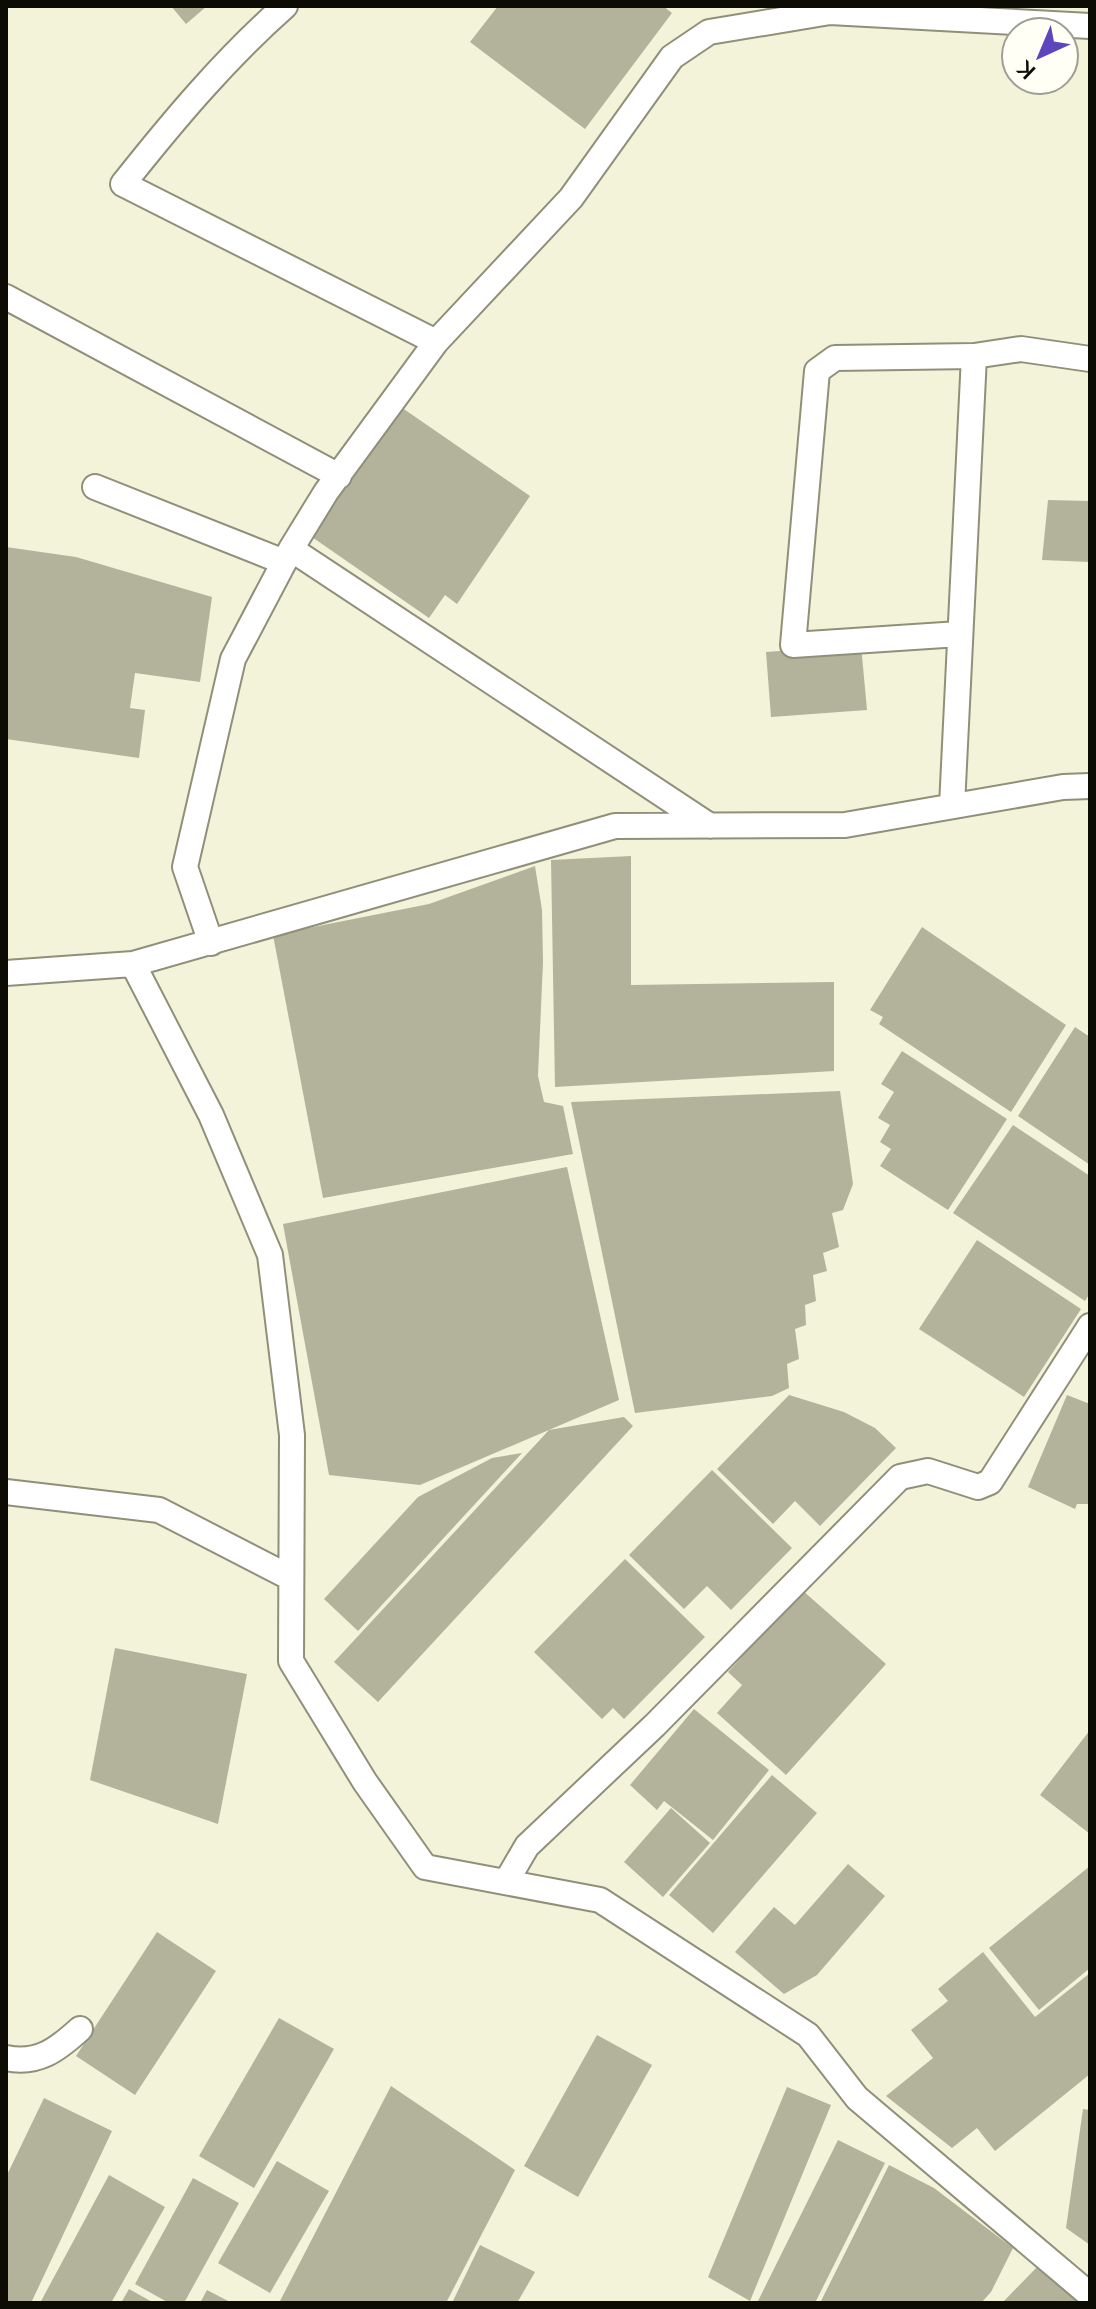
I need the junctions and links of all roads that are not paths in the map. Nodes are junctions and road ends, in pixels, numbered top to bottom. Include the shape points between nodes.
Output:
1 (285, 6) edge
2 (946, 12) edge
3 (1090, 26) edge
4 (6, 297) edge
5 (436, 342) junction
6 (974, 356) junction
7 (1090, 359) edge
8 (339, 476) junction
9 (95, 487) dead end
10 (288, 556) junction
11 (959, 634) junction
12 (1090, 786) edge
13 (952, 806) junction
14 (710, 826) junction
15 (211, 943) junction
16 (133, 964) junction
17 (6, 973) edge
18 (1090, 1326) edge
19 (6, 1492) edge
20 (291, 1578) junction
21 (506, 1882) junction
22 (80, 2029) dead end
23 (6, 2058) edge
24 (1090, 2295) edge

1 - 5 street via 181,111 123,184
2 - 3 street
2 - 5 street via 830,12 724,28 696,38 672,57 571,198
4 - 8 street
5 - 8 street
6 - 7 street via 1021,349
6 - 11 street
6 - 11 street via 835,358 817,371 793,645
8 - 10 street
9 - 10 street
10 - 14 street
10 - 15 street via 233,659 185,867
11 - 13 street
12 - 13 street
13 - 14 street via 845,825
14 - 15 street via 615,826
15 - 16 street
16 - 17 street
16 - 20 street via 211,1115 270,1255 292,1435
18 - 21 street via 990,1482 978,1487 928,1471 900,1477 655,1725 527,1846
19 - 20 street via 159,1510
20 - 21 street via 291,1661 425,1867
21 - 24 street via 600,1900 808,2035 857,2098
22 - 23 street via 48,2054

